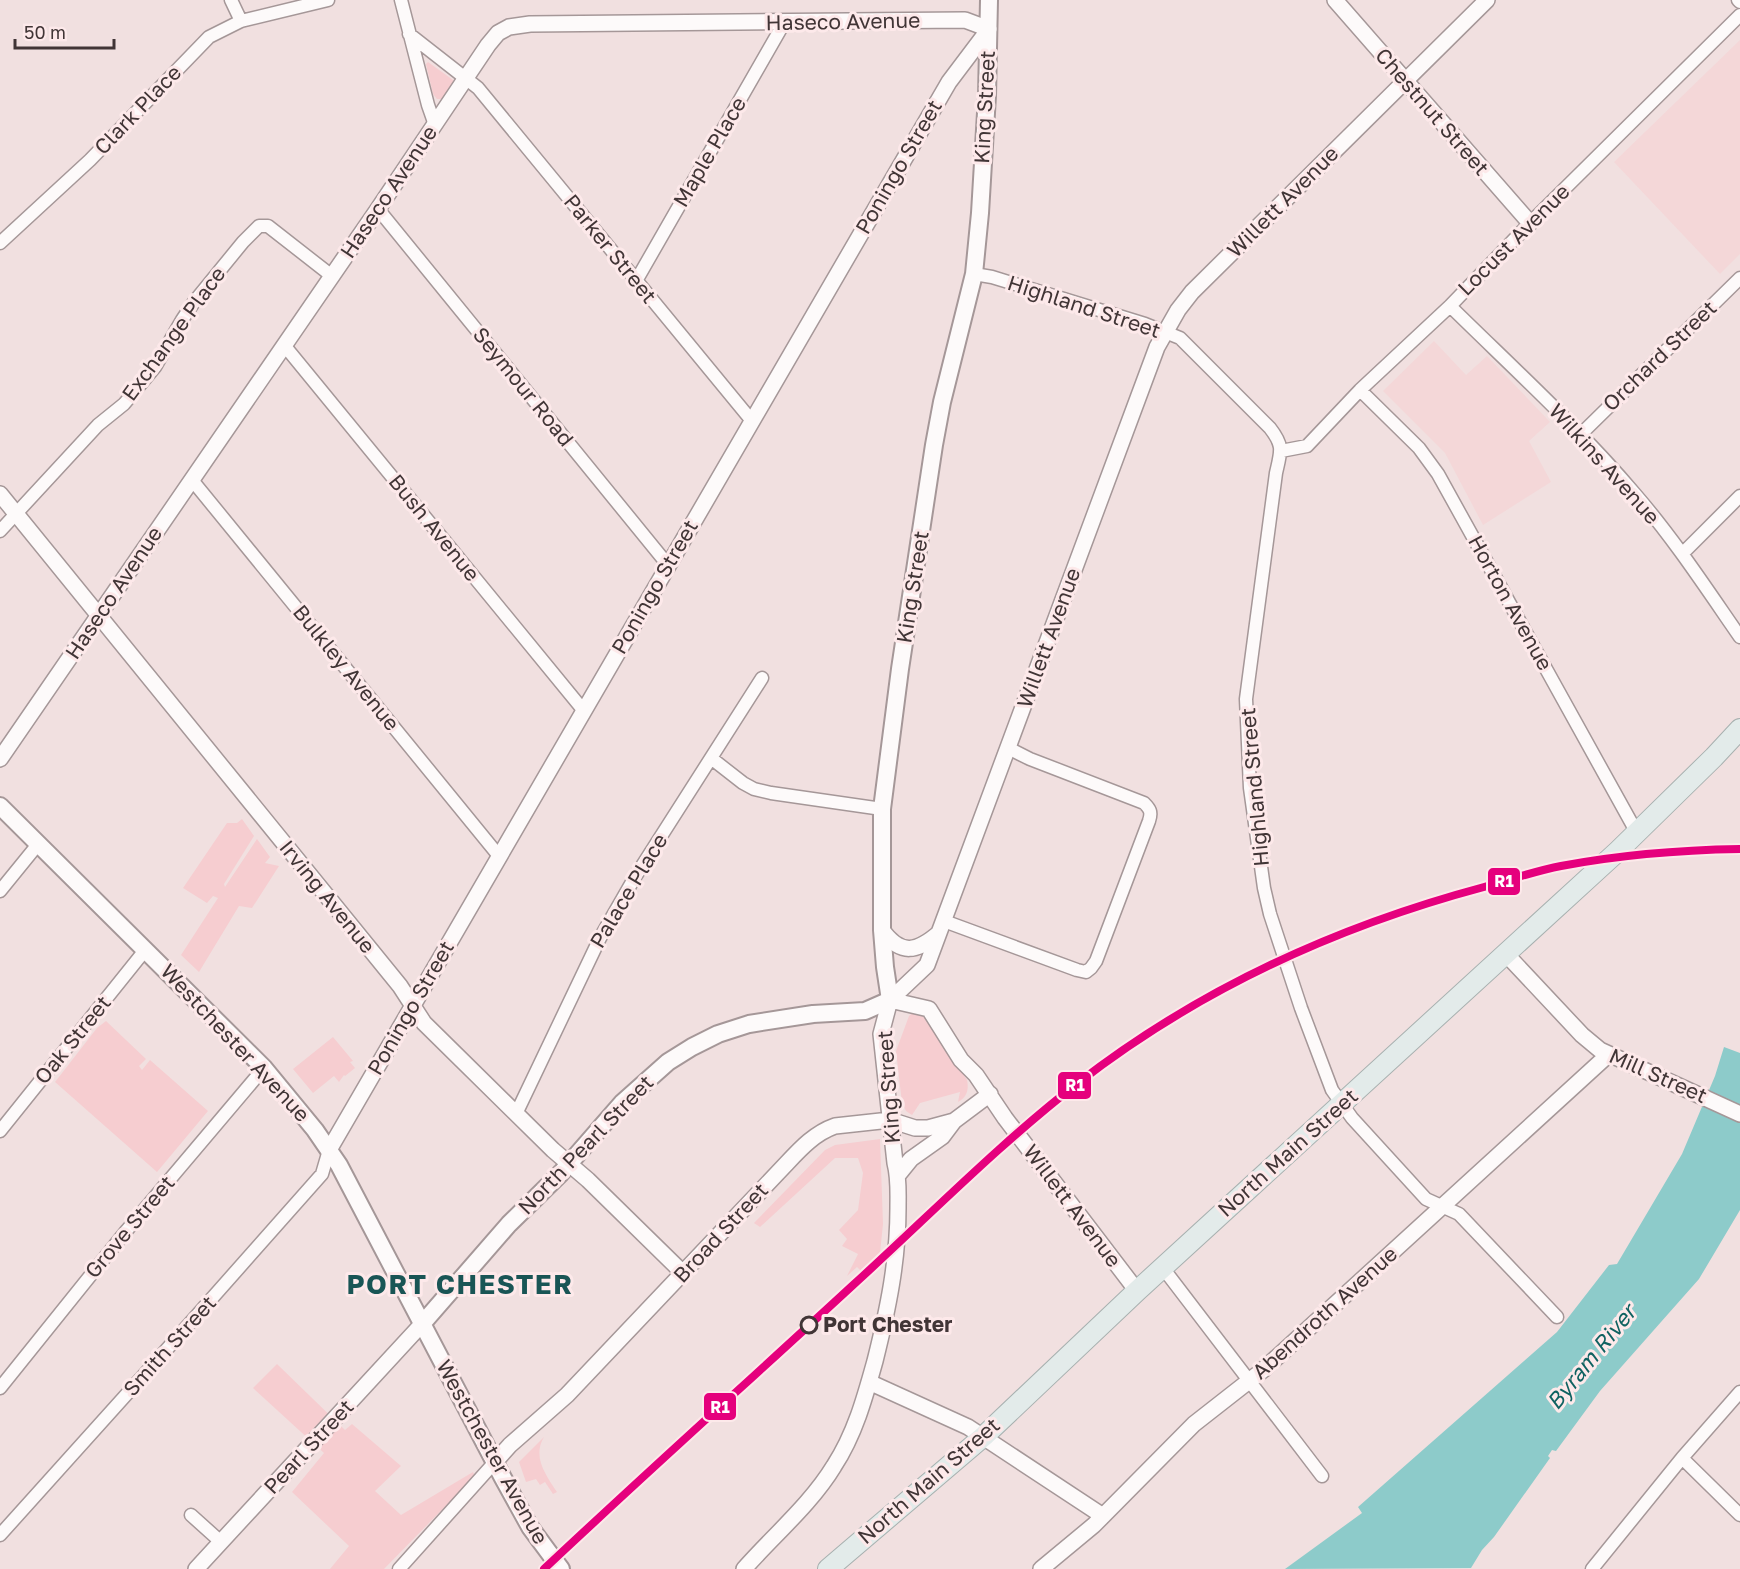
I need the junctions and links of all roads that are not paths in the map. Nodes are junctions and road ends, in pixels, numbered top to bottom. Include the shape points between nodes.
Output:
1 (231, 0) edge
2 (328, 0) edge
3 (402, 0) edge
4 (989, 0) edge
5 (1335, 0) edge
6 (1486, 0) edge
7 (1740, 15) edge
8 (242, 21) junction
9 (784, 23) junction
10 (989, 29) junction
11 (409, 34) junction
12 (466, 78) junction
13 (1406, 81) junction
14 (435, 125) junction
15 (378, 209) junction
16 (1530, 223) junction
17 (0, 243) edge
18 (974, 274) junction
19 (332, 276) junction
20 (1740, 278) edge
21 (636, 281) junction
22 (1450, 306) junction
23 (1164, 332) junction
24 (284, 345) junction
25 (1360, 390) junction
26 (752, 421) junction
27 (1581, 434) junction
28 (1281, 451) junction
29 (192, 480) junction
30 (0, 494) edge
31 (1740, 496) edge
32 (16, 514) junction
33 (0, 531) edge
34 (1683, 553) junction
35 (668, 565) junction
36 (98, 615) junction
37 (1740, 637) edge
38 (762, 678) dead end
39 (584, 711) junction
40 (1740, 729) edge
41 (1008, 748) junction
42 (711, 758) junction
43 (0, 759) edge
44 (0, 806) edge
45 (882, 809) junction
46 (1637, 833) junction
47 (39, 843) junction
48 (499, 856) junction
49 (0, 891) edge
50 (942, 927) junction
51 (882, 930) junction
52 (146, 949) junction
53 (1506, 954) junction
54 (890, 1000) junction
55 (412, 1006) junction
56 (1608, 1055) junction
57 (264, 1068) junction
58 (990, 1094) junction
59 (1342, 1104) junction
60 (516, 1114) junction
61 (1740, 1114) edge
62 (890, 1120) junction
63 (954, 1121) junction
64 (0, 1131) edge
65 (329, 1150) junction
66 (568, 1164) junction
67 (898, 1175) junction
68 (1443, 1207) junction
69 (1163, 1268) junction
70 (683, 1273) junction
71 (1137, 1291) junction
72 (1557, 1317) dead end
73 (422, 1324) junction
74 (869, 1382) junction
75 (1249, 1382) junction
76 (0, 1388) edge
77 (1740, 1392) edge
78 (984, 1436) junction
79 (1682, 1458) junction
80 (494, 1463) junction
81 (1322, 1476) dead end
82 (191, 1515) dead end
83 (1740, 1515) edge
84 (1103, 1516) junction
85 (0, 1535) edge
86 (221, 1542) junction
87 (196, 1569) edge
88 (399, 1569) edge
89 (561, 1569) edge
90 (744, 1569) edge
91 (828, 1569) edge
92 (1041, 1569) edge
93 (1592, 1569) edge

1 - 8 street
2 - 8 street, Clark Place
3 - 11 street
4 - 10 main road, King Street
5 - 13 street, Chestnut Street
6 - 13 street, Willett Avenue
7 - 16 street, Locust Avenue
8 - 17 street, Clark Place via 209,37 90,160
9 - 10 street, Haseco Avenue via 965,20
9 - 12 street, Haseco Avenue via 509,27 498,33
9 - 21 street, Maple Place
10 - 18 main road, King Street
10 - 26 street, Poningo Street via 949,82
11 - 12 street, Parker Street
11 - 14 street
12 - 14 street, Haseco Avenue
12 - 21 street, Parker Street via 478,87
13 - 16 street, Chestnut Street
13 - 23 street, Willett Avenue via 1192,292
14 - 15 street, Haseco Avenue
15 - 19 street, Haseco Avenue
15 - 35 street, Seymour Road
16 - 22 street, Locust Avenue
18 - 23 street, Highland Street
18 - 45 main road, King Street via 934,445
19 - 24 street, Haseco Avenue
19 - 32 street, Exchange Place via 268,226 259,226 188,311 149,374 124,404 98,425
20 - 27 street, Orchard Street
21 - 26 street, Parker Street
22 - 25 street, Locust Avenue
22 - 27 street, Wilkins Avenue
23 - 28 street, Highland Street via 1180,338 1270,428 1280,441
23 - 41 street, Willett Avenue
24 - 29 street, Haseco Avenue
24 - 39 street, Bush Avenue
25 - 28 street, Locust Avenue via 1307,446
25 - 46 street, Horton Avenue via 1419,448 1438,474
26 - 35 street, Poningo Street
27 - 34 street, Wilkins Avenue
28 - 59 street, Highland Street via 1246,699 1250,788 1270,914 1332,1090
29 - 36 street, Haseco Avenue
29 - 48 street, Bulkley Avenue
30 - 32 street, Irving Avenue
31 - 34 street
32 - 33 street, Exchange Place
32 - 36 street, Irving Avenue
34 - 37 street, Wilkins Avenue
35 - 39 street, Poningo Street
36 - 43 street, Haseco Avenue
36 - 55 street, Irving Avenue via 400,986
38 - 42 street, Palace Place
39 - 48 street, Poningo Street
40 - 46 main road, North Main Street
41 - 50 street, Willett Avenue
41 - 50 street via 1144,802 1150,809 1149,821 1096,961 1086,972
42 - 45 street via 754,789
42 - 60 street, Palace Place via 600,938
44 - 47 main road, Westchester Avenue
45 - 51 main road, King Street
46 - 53 main road, North Main Street
47 - 49 street
47 - 52 main road, Westchester Avenue
48 - 55 street, Poningo Street
50 - 51 street via 927,943 912,949 896,945
50 - 54 street, Willett Avenue via 927,965
51 - 54 main road, King Street
52 - 57 main road, Westchester Avenue
52 - 64 street, Oak Street
53 - 56 street, Mill Street via 1587,1040
53 - 59 main road, North Main Street
54 - 58 street, Willett Avenue via 929,1009 961,1060
54 - 62 street, King Street via 882,1034
54 - 66 main road, North Pearl Street via 865,1011 749,1024 692,1047 668,1062 622,1103
55 - 60 street, Irving Avenue via 424,1023
55 - 65 street, Poningo Street
56 - 61 street, Mill Street
56 - 68 street, Abendroth Avenue
57 - 65 main road, Westchester Avenue
57 - 76 street, Grove Street
58 - 63 street, Broad Street
58 - 71 street, Willett Avenue
59 - 68 street, Highland Street via 1426,1199
59 - 69 main road, North Main Street
60 - 66 street, Irving Avenue
62 - 63 street, Broad Street via 915,1128
62 - 67 street, King Street
62 - 70 street, Broad Street via 835,1126 813,1138
63 - 67 street, King Street via 942,1137 910,1158
65 - 73 main road, Westchester Avenue
65 - 85 street, Smith Street via 322,1174
66 - 70 street, Irving Avenue
66 - 73 main road, North Pearl Street via 509,1224
67 - 74 street, King Street via 896,1268
68 - 72 street, Highland Street via 1459,1214
68 - 75 street, Abendroth Avenue
69 - 71 main road, North Main Street
69 - 75 street
70 - 80 street, Broad Street via 567,1395
71 - 78 main road, North Main Street
73 - 80 main road, Westchester Avenue
73 - 86 street, Pearl Street
74 - 78 street
74 - 90 street, King Street via 856,1423 834,1467
75 - 81 street
75 - 84 street, Abendroth Avenue via 1194,1424
77 - 79 street
78 - 84 street
78 - 91 main road, North Main Street
79 - 83 street
79 - 93 street
80 - 88 street
80 - 89 main road, Westchester Avenue via 530,1527
82 - 86 street
84 - 92 street, Abendroth Avenue
86 - 87 street, Pearl Street

